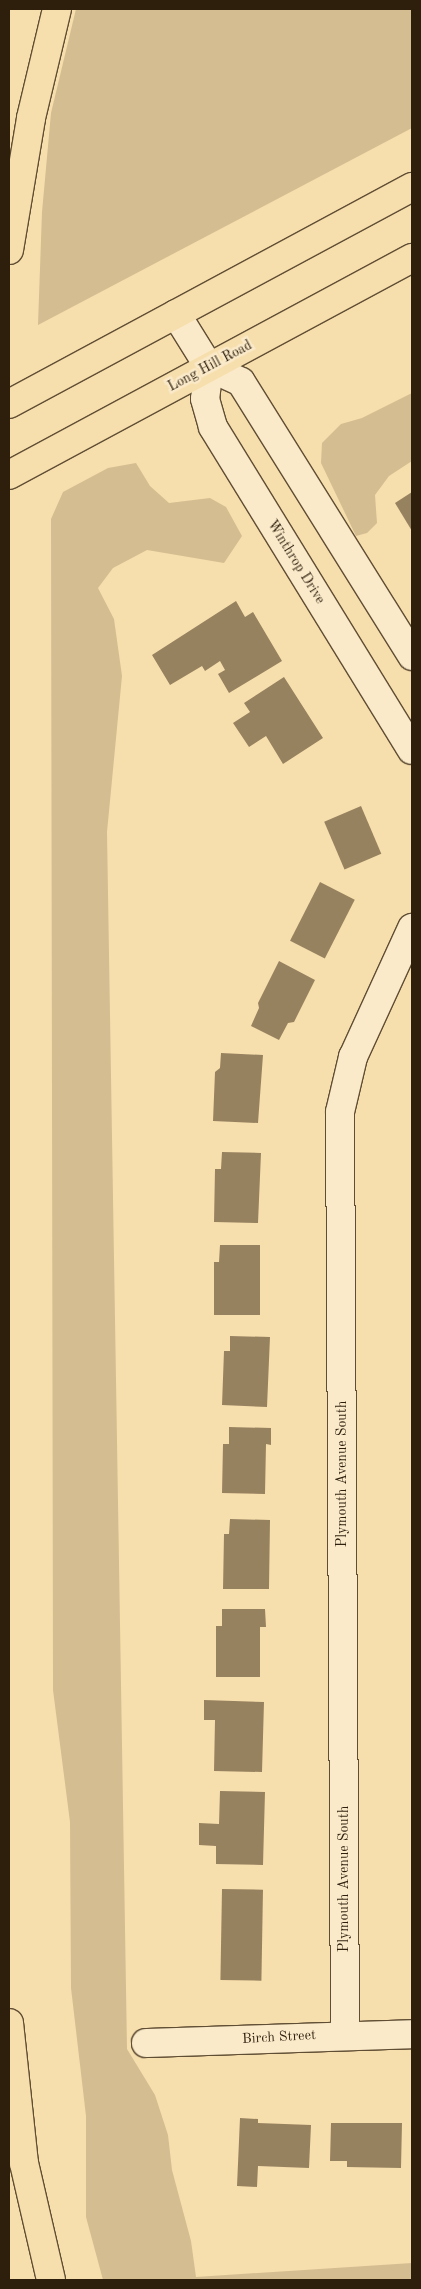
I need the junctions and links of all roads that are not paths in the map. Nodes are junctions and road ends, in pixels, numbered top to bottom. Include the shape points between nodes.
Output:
1 (57, 9) edge
2 (412, 187) edge
3 (9, 250) edge
4 (412, 258) edge
5 (176, 314) junction
6 (208, 367) junction
7 (9, 404) edge
8 (9, 475) edge
9 (412, 656) edge
10 (412, 750) edge
11 (412, 928) edge
12 (9, 2023) edge
13 (345, 2034) junction
14 (412, 2034) edge
15 (146, 2043) dead end
16 (51, 2280) edge

1 - 3 highway via 31,118
2 - 5 highway
4 - 6 highway, Long Hill Road
5 - 6 street
5 - 7 highway
6 - 8 highway, Long Hill Road
6 - 9 street via 241,382
6 - 10 street, Winthrop Drive via 205,399 213,427
11 - 13 street, Plymouth Avenue South via 353,1057 340,1112
12 - 16 highway via 24,2163
13 - 14 street, Birch Street
13 - 15 street, Birch Street

